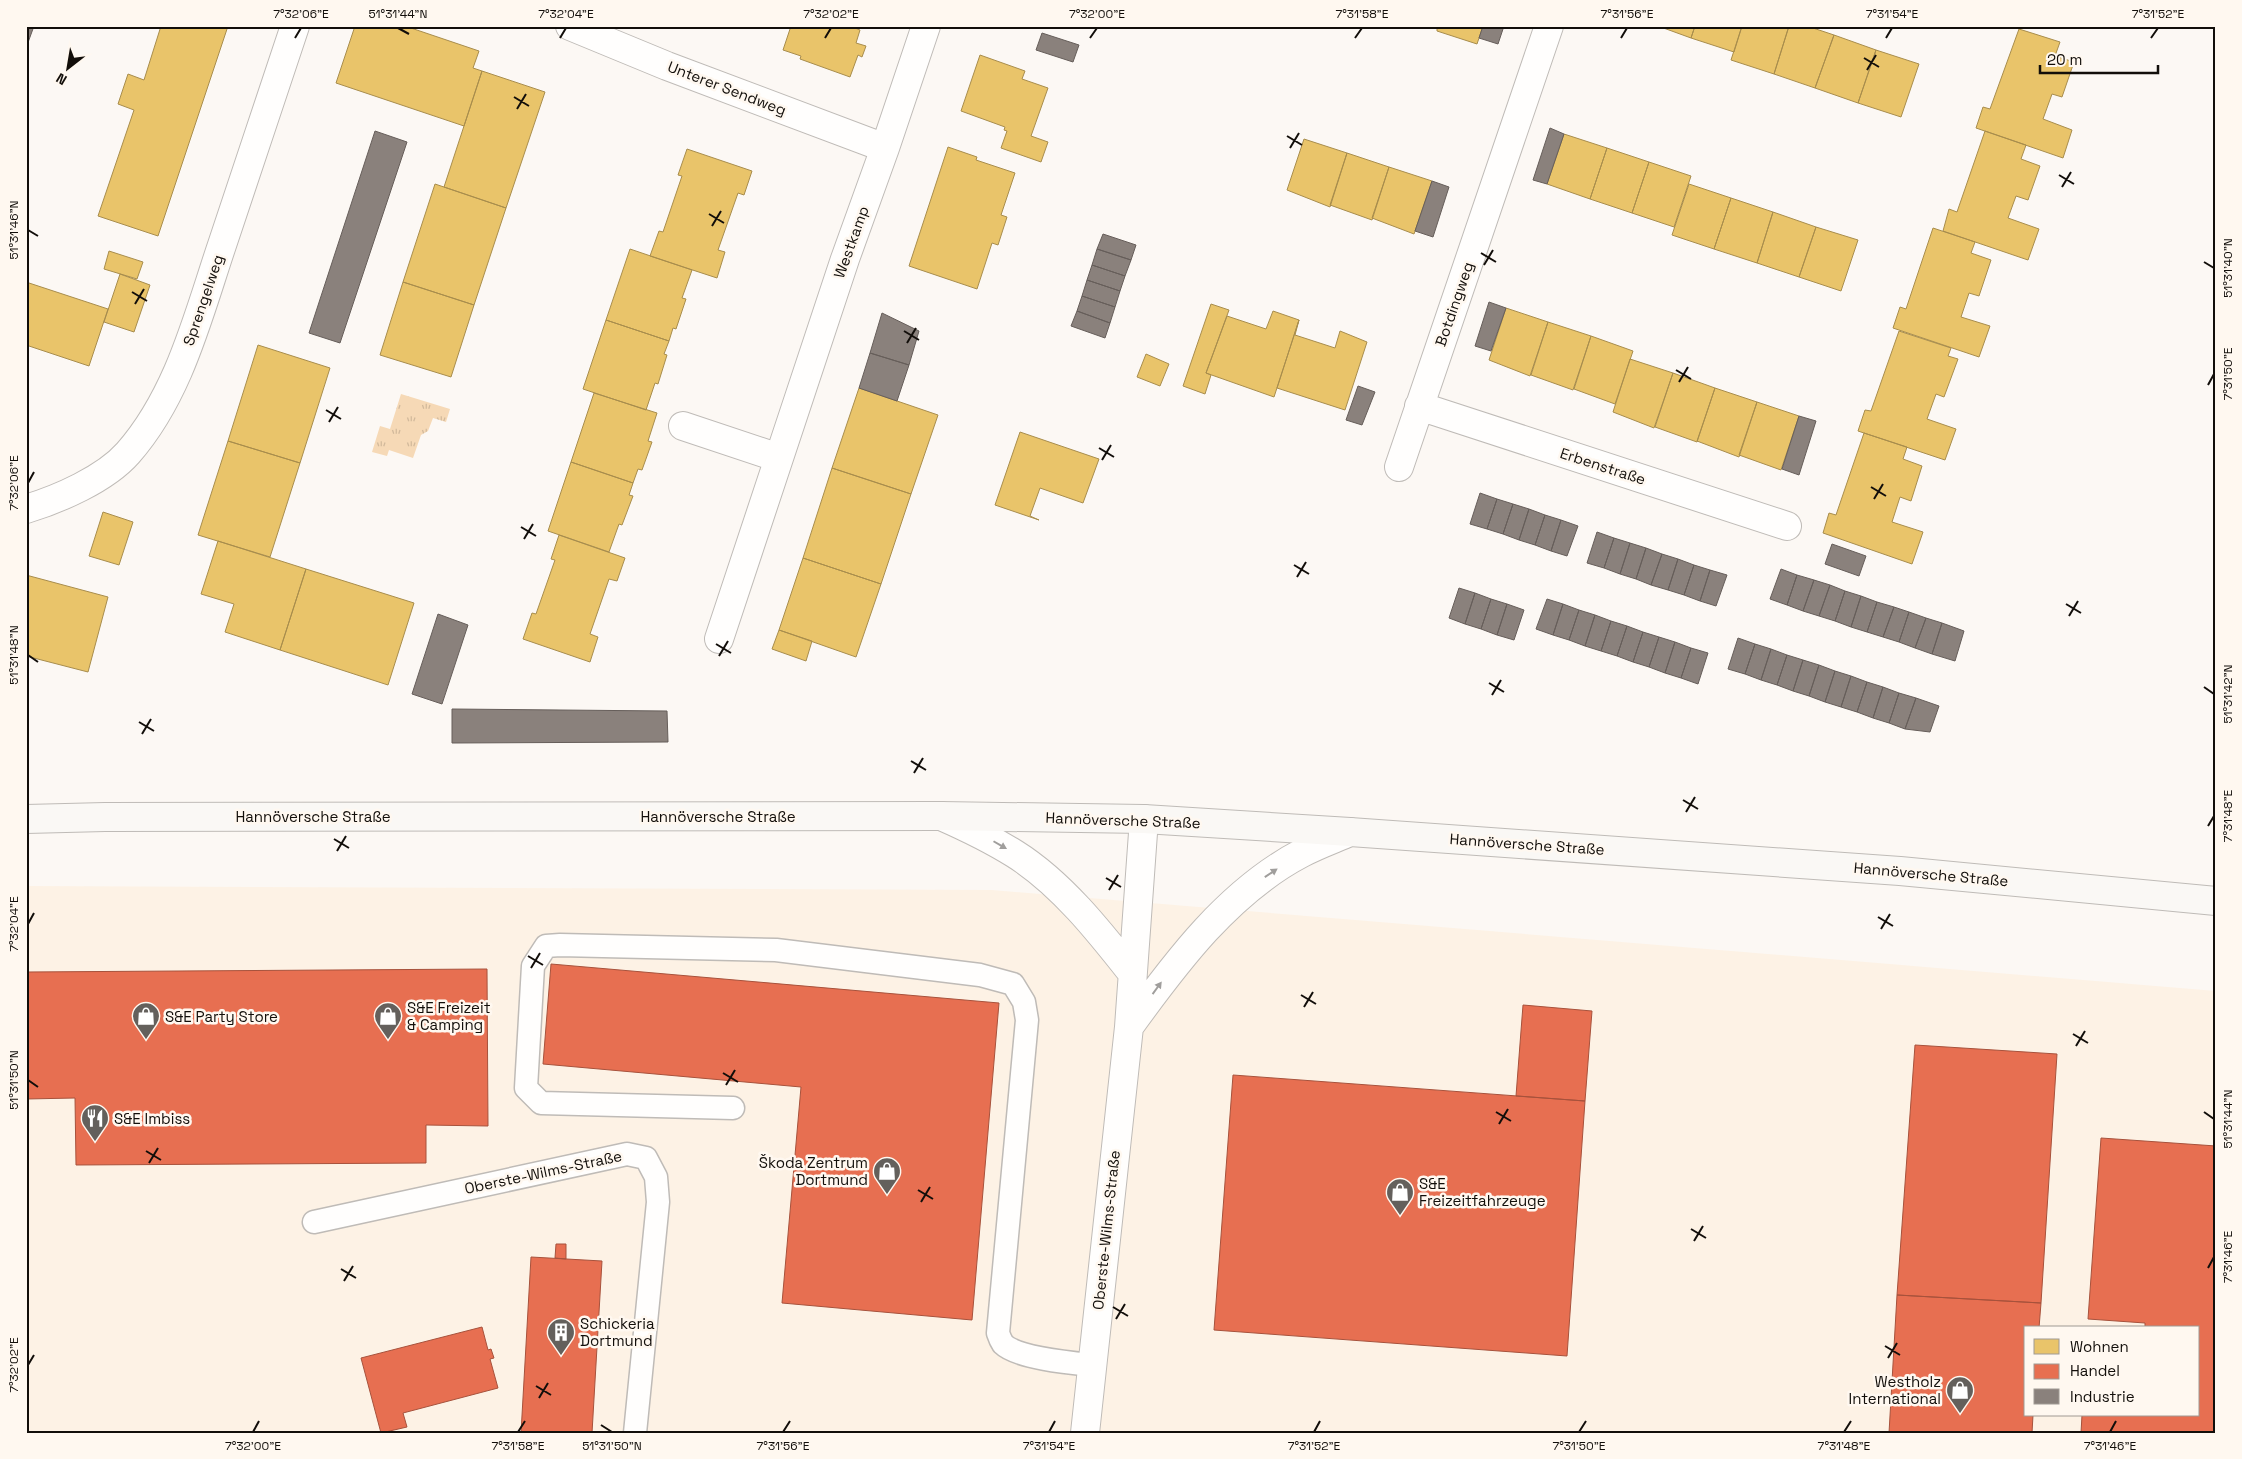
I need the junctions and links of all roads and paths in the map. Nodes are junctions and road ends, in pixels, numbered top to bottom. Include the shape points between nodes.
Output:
1 (295, 26) edge
2 (570, 26) edge
3 (926, 26) edge
4 (1548, 26) edge
5 (886, 148) junction
6 (1419, 406) junction
7 (683, 426) dead end
8 (779, 458) junction
9 (1399, 467) dead end
10 (26, 509) edge
11 (1787, 526) dead end
12 (719, 639) dead end
13 (941, 816) junction
14 (26, 818) edge
15 (1144, 819) junction
16 (1350, 832) junction
17 (2216, 901) edge
18 (1132, 973) junction
19 (1129, 1027) junction
20 (733, 1108) dead end
21 (314, 1222) dead end
22 (1092, 1365) junction
23 (635, 1433) edge
24 (1085, 1433) edge

1 - 10 street, Sprengelweg via 187,350 163,406 127,454 92,481
2 - 5 street, Unterer Sendweg
3 - 5 street, Westkamp
4 - 6 street, Botdingweg
5 - 8 street, Westkamp via 845,259
6 - 9 street, Botdingweg
6 - 11 street, Erbenstraße
7 - 8 street
8 - 12 street, Westkamp
13 - 14 main road, Hannöversche Straße
13 - 15 main road, Hannöversche Straße
13 -> 18 street via 989,838 1039,873 1080,908
15 - 16 main road, Hannöversche Straße
15 - 18 street, Oberste-Wilms-Straße
16 - 17 main road, Hannöversche Straße via 1900,871
19 -> 16 street, Oberste-Wilms-Straße via 1176,962 1221,914 1266,877 1301,854
18 - 19 street, Oberste-Wilms-Straße
19 - 22 street, Oberste-Wilms-Straße
20 - 22 lane via 540,1103 526,1088 533,966 546,946 776,950 980,976 1013,984 1024,1002 1027,1020 998,1333 1003,1344 1019,1352 1054,1361
21 - 23 lane, Oberste-Wilms-Straße via 627,1154 646,1158 656,1177 658,1202
22 - 24 street, Oberste-Wilms-Straße

